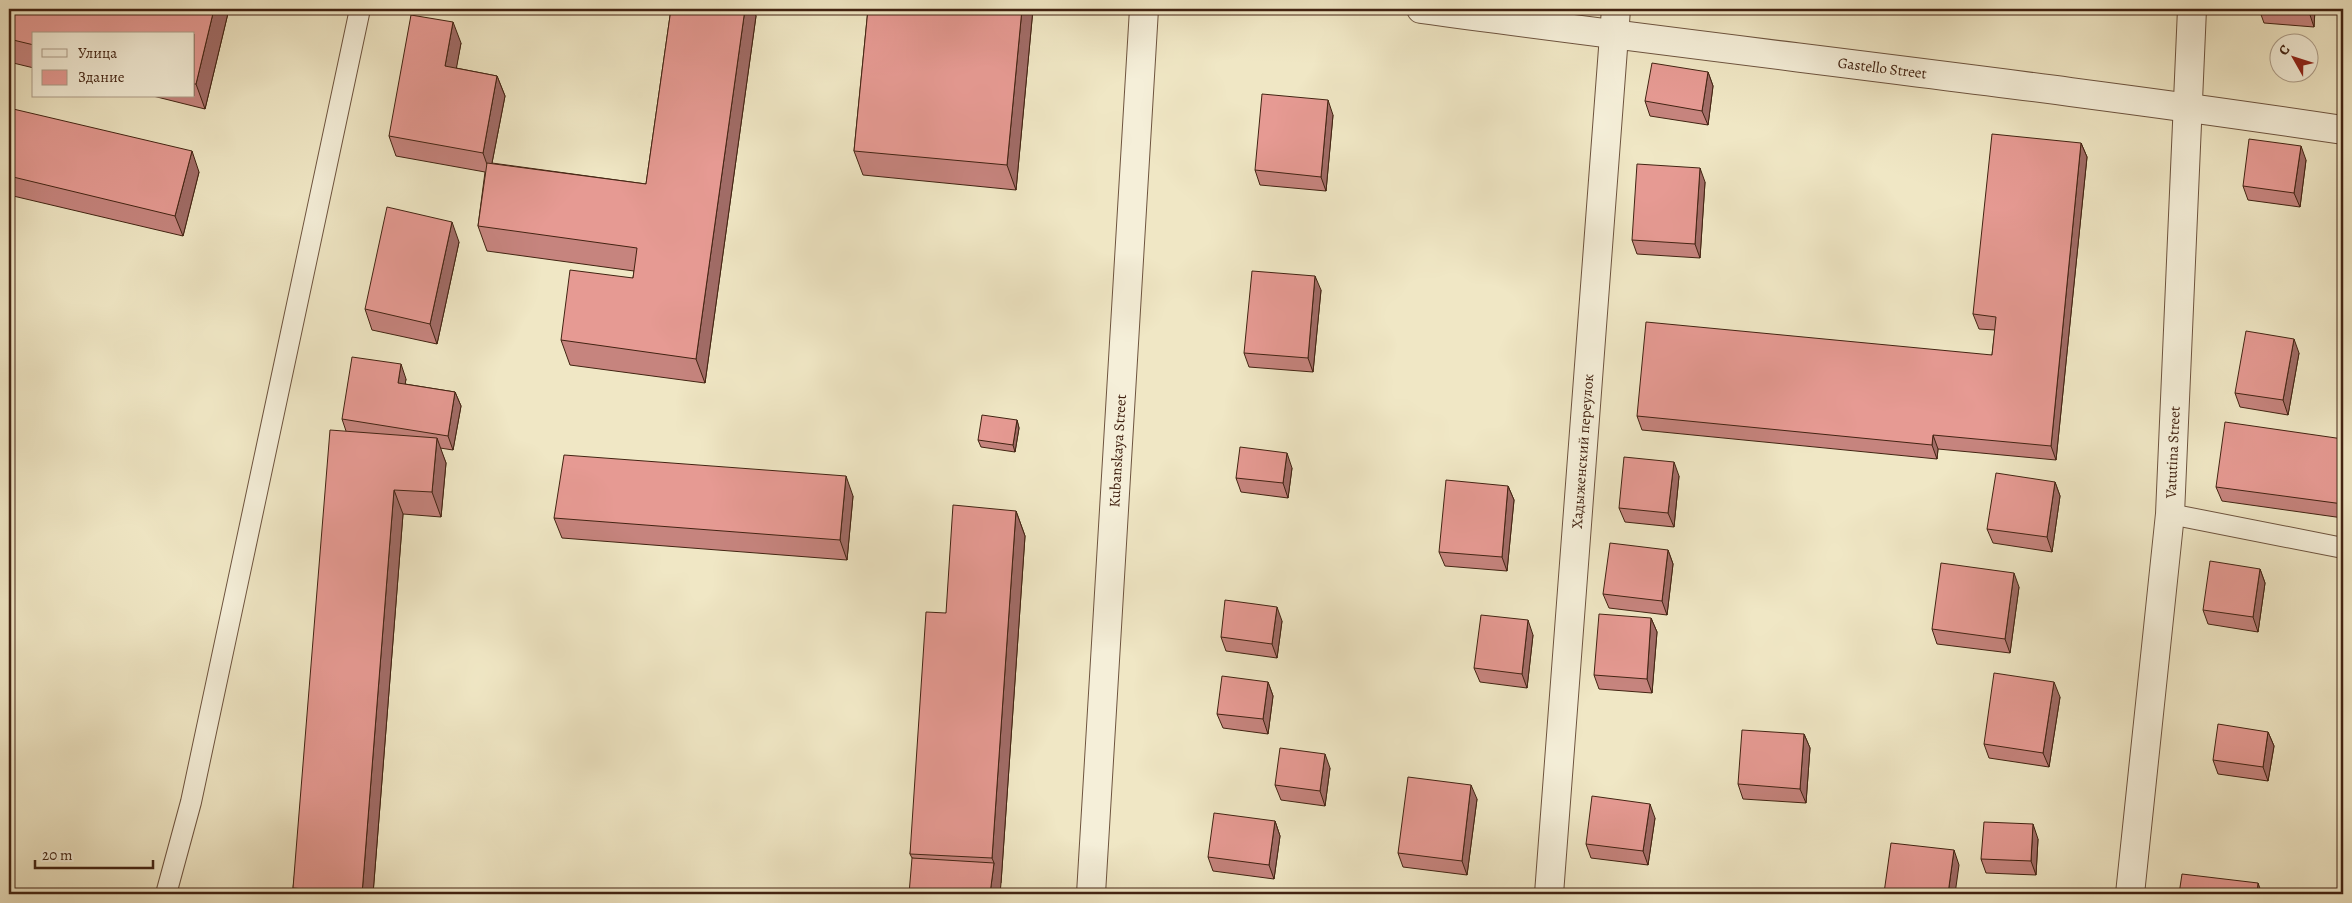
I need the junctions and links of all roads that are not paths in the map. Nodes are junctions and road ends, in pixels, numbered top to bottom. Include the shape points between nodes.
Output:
1 (360, 9) edge
2 (1144, 9) edge
3 (1421, 9) edge
4 (1616, 9) edge
5 (2192, 9) edge
6 (1615, 36) junction
7 (2187, 107) junction
8 (2343, 130) edge
9 (2170, 514) junction
10 (2343, 548) edge
11 (166, 894) edge
12 (1091, 894) edge
13 (1549, 894) edge
14 (2130, 894) edge

1 - 11 lane via 190,802
2 - 12 street, Kubanskaya Street
3 - 6 street, Gastello Street
4 - 6 street, Хадыженский переулок
5 - 7 street, Vatutina Street
6 - 7 street, Gastello Street
6 - 13 street, Хадыженский переулок
7 - 8 street, Gastello Street
7 - 9 street, Vatutina Street
9 - 10 lane
9 - 14 street, Vatutina Street

